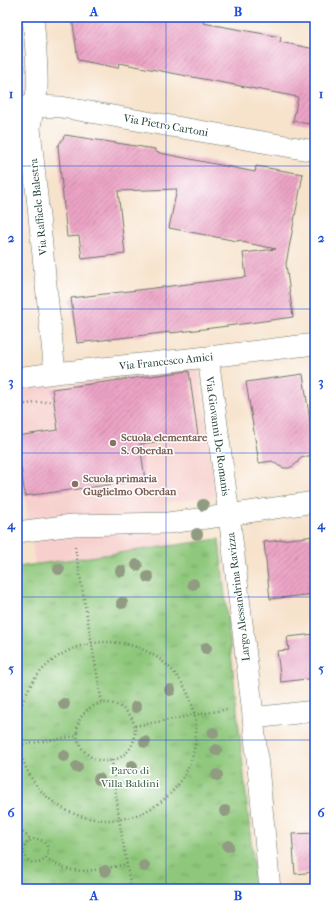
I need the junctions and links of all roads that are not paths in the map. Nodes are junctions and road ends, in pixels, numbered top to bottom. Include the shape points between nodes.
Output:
1 (33, 17) edge
2 (26, 107) edge
3 (315, 151) edge
4 (315, 344) edge
5 (208, 357) junction
6 (55, 372) junction
7 (17, 378) edge
8 (315, 502) edge
9 (229, 516) junction
10 (17, 532) edge
11 (315, 711) edge
12 (252, 712) junction
13 (270, 889) edge

1 - 2 street, Via Raffaele Balestra via 36,90
2 - 3 street, Via Pietro Cartoni via 61,107
2 - 6 street, Via Raffaele Balestra via 31,119
4 - 5 street, Via Francesco Amici
5 - 6 street, Via Francesco Amici
5 - 9 street, Via Giovanni De Romanis
6 - 7 street, Via Francesco Amici
8 - 9 street
9 - 10 street via 168,523 73,525
9 - 12 street, Largo Alessandrina Ravizza
11 - 12 street
12 - 13 street, Largo Alessandrina Ravizza

